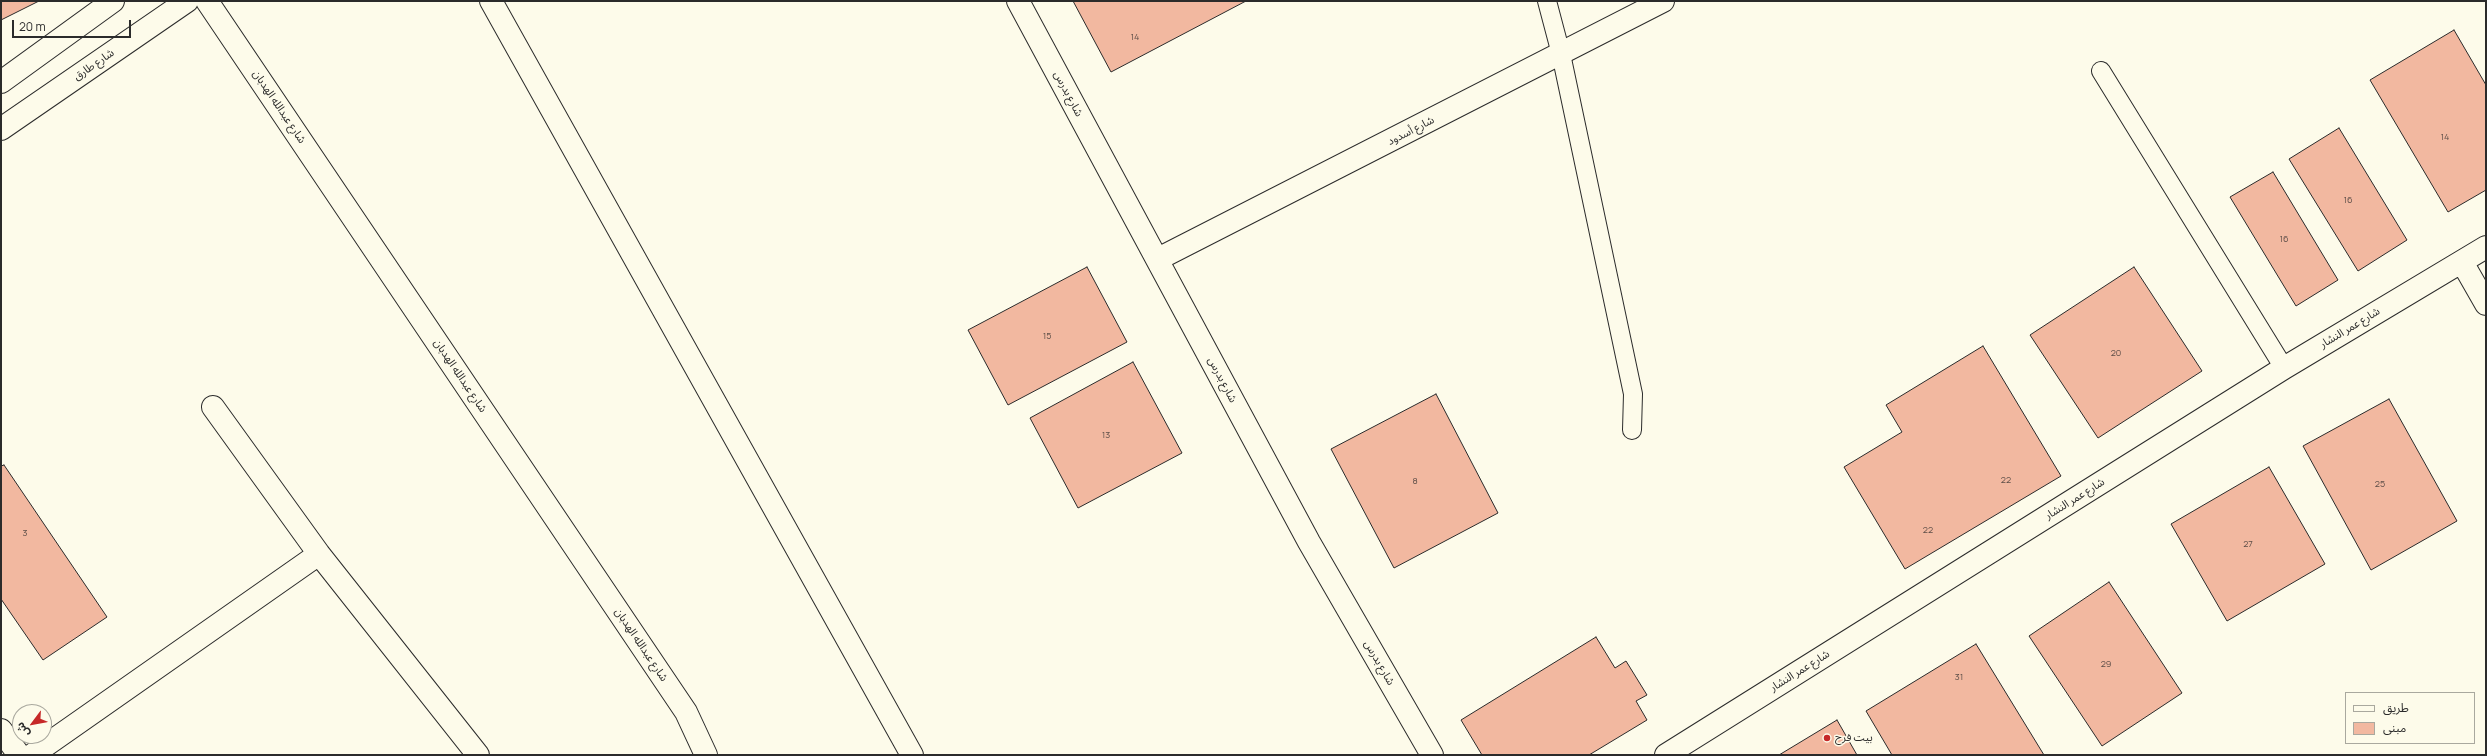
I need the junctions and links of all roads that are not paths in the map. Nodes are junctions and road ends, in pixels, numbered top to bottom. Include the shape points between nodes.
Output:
1 (113, 1) edge
2 (186, 1) edge
3 (207, 1) edge
4 (490, 1) edge
5 (1018, 1) edge
6 (1547, 1) edge
7 (1663, 1) edge
8 (1561, 54) junction
9 (2101, 71) dead end
10 (1, 82) edge
11 (1, 129) edge
12 (2486, 247) edge
13 (1158, 259) junction
14 (2462, 262) junction
15 (2486, 304) edge
16 (2284, 368) junction
17 (213, 407) dead end
18 (1632, 430) dead end
19 (319, 554) junction
20 (1, 730) edge
21 (19, 755) edge
22 (32, 755) edge
23 (478, 755) edge
24 (706, 755) edge
25 (912, 755) edge
26 (1432, 755) edge
27 (1666, 755) edge

1 - 10 street
2 - 11 street, شارع طارق
3 - 24 street, شارع عبدالله الهدبان via 686,712
4 - 25 street
5 - 13 street, شارع بدرس
6 - 8 lane
7 - 8 street, شارع أسدود
8 - 13 street, شارع أسدود
8 - 18 lane via 1633,394
9 - 16 lane
12 - 14 street, شارع عمر النشار
13 - 26 street, شارع بدرس via 1309,542
14 - 15 street
14 - 16 street, شارع عمر النشار
16 - 27 street, شارع عمر النشار
17 - 19 street
19 - 22 street
19 - 23 street
20 - 21 street

